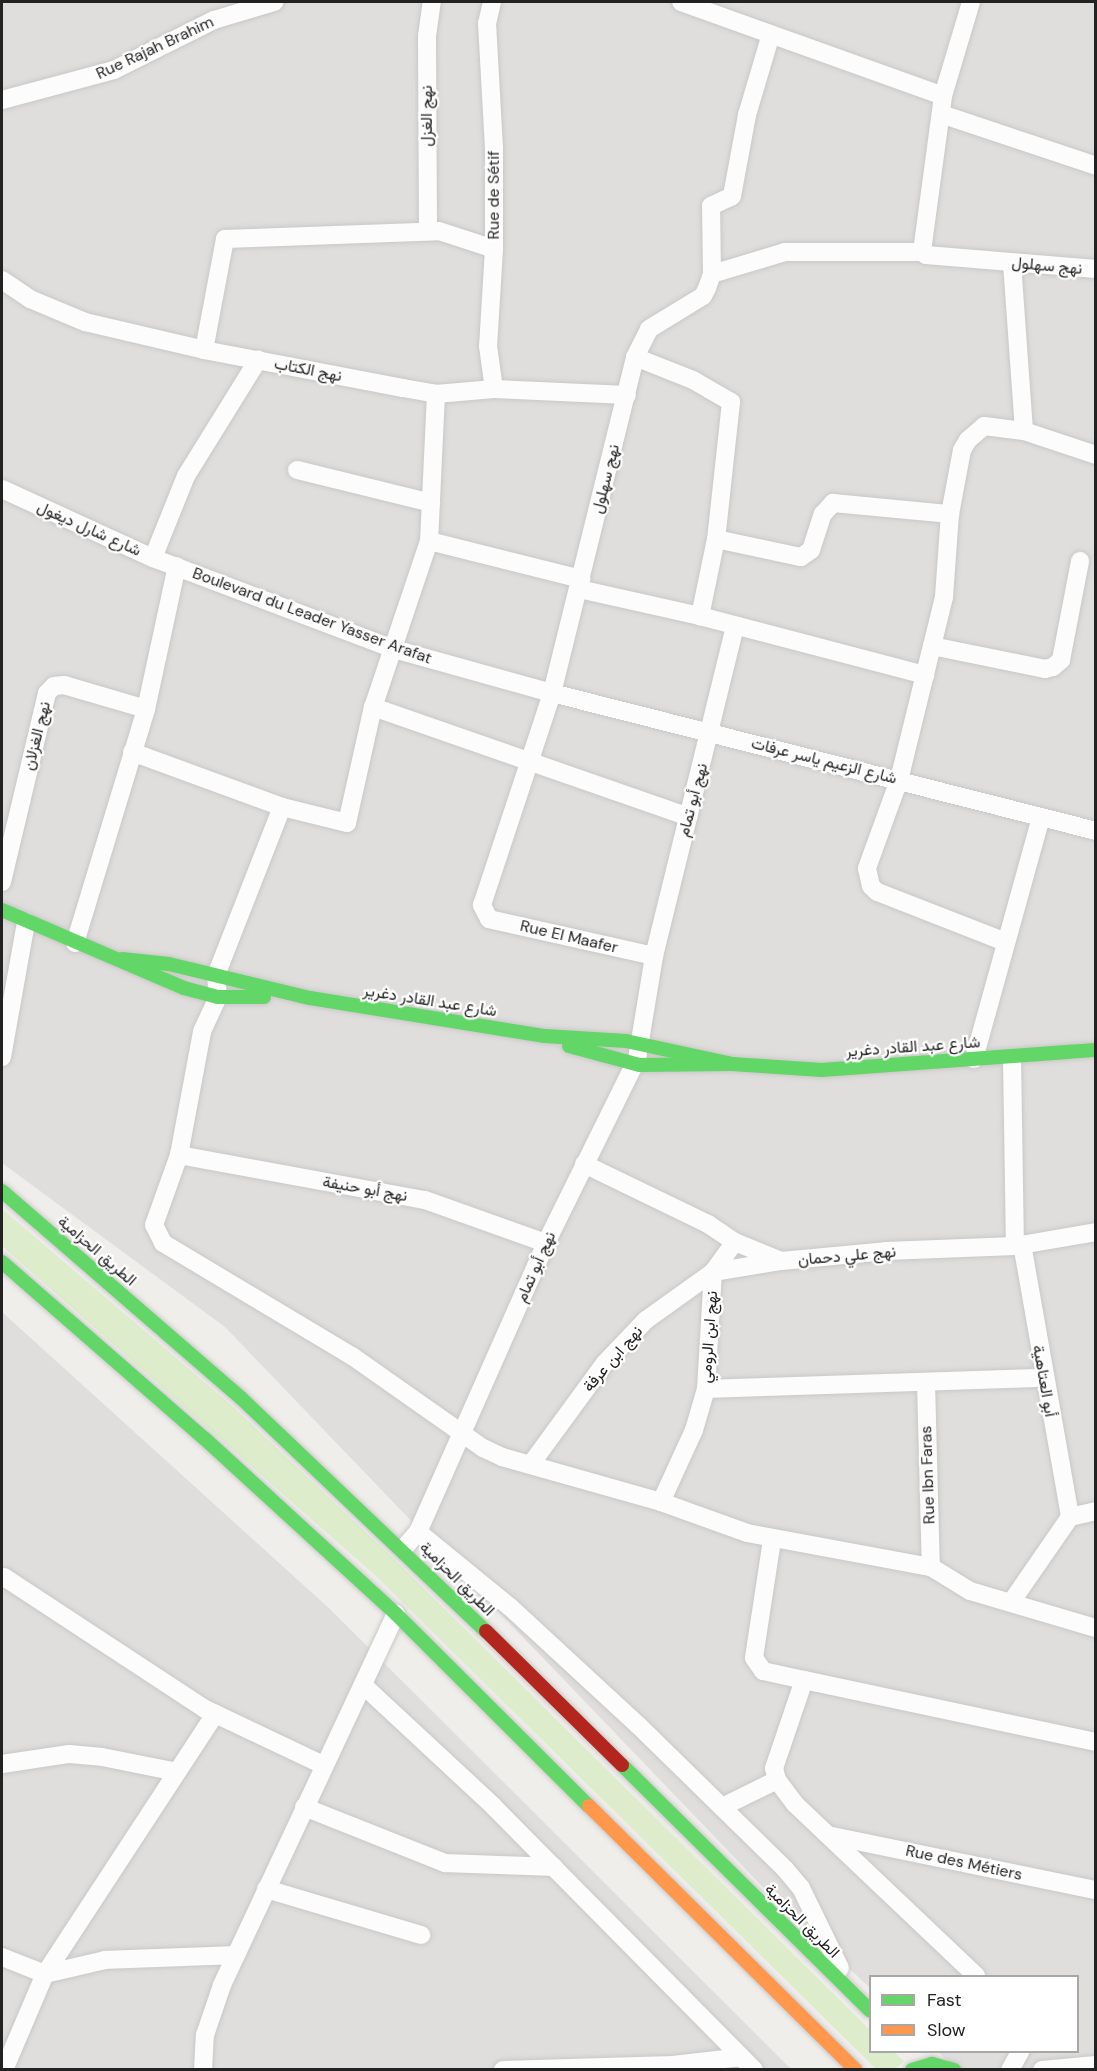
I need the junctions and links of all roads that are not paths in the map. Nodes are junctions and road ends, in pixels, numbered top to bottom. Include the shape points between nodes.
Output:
1 (274, 2) edge
2 (432, 2) edge
3 (492, 2) edge
4 (681, 2) edge
5 (971, 2) edge
6 (771, 34) junction
7 (2, 100) edge
8 (942, 105) junction
9 (1095, 166) edge
10 (428, 231) junction
11 (494, 249) junction
12 (924, 254) junction
13 (1012, 263) junction
14 (1095, 269) edge
15 (712, 274) junction
16 (2, 280) edge
17 (204, 350) junction
18 (635, 357) junction
19 (258, 360) junction
20 (494, 388) junction
21 (436, 394) junction
22 (627, 395) junction
23 (1024, 431) junction
24 (1095, 455) edge
25 (297, 470) dead end
26 (2, 489) edge
27 (431, 503) junction
28 (950, 514) junction
29 (716, 540) junction
30 (429, 541) junction
31 (153, 558) junction
32 (1080, 561) dead end
33 (177, 567) junction
34 (580, 584) junction
35 (700, 616) junction
36 (735, 626) junction
37 (932, 646) junction
38 (394, 649) junction
39 (925, 675) junction
40 (552, 693) junction
41 (373, 707) junction
42 (146, 709) junction
43 (711, 732) junction
44 (132, 752) junction
45 (526, 762) junction
46 (899, 780) junction
47 (282, 807) junction
48 (688, 817) junction
49 (1041, 817) junction
50 (1095, 831) edge
51 (2, 882) edge
52 (2, 910) edge
53 (485, 915) joint
54 (26, 922) junction
55 (1004, 941) junction
56 (75, 943) junction
57 (654, 956) junction
58 (122, 959) junction
59 (210, 974) junction
60 (200, 993) junction
61 (218, 997) junction
62 (310, 998) junction
63 (202, 1032) junction
64 (545, 1036) junction
65 (633, 1042) junction
66 (1095, 1050) edge
67 (2, 1057) edge
68 (1012, 1058) junction
69 (974, 1059) junction
70 (627, 1063) junction
71 (732, 1064) junction
72 (179, 1155) junction
73 (584, 1164) junction
74 (2, 1191) edge
75 (1095, 1232) edge
76 (735, 1242) junction
77 (546, 1244) junction
78 (1018, 1245) junction
79 (781, 1261) junction
80 (2, 1262) edge
81 (712, 1272) junction
82 (1043, 1378) junction
83 (926, 1382) junction
84 (706, 1389) junction
85 (463, 1432) junction
86 (531, 1464) junction
87 (661, 1502) junction
88 (1095, 1511) edge
89 (1070, 1517) junction
90 (418, 1532) junction
91 (772, 1540) junction
92 (403, 1549) junction
93 (931, 1567) junction
94 (3, 1577) dead end
95 (1012, 1601) junction
96 (396, 1614) junction
97 (1095, 1628) edge
98 (804, 1680) junction
99 (363, 1685) junction
100 (215, 1714) junction
101 (1095, 1742) edge
102 (2, 1764) edge
103 (323, 1765) junction
104 (177, 1772) junction
105 (777, 1780) junction
106 (304, 1807) junction
107 (722, 1807) junction
108 (832, 1836) junction
109 (554, 1867) junction
110 (266, 1889) junction
111 (1095, 1890) edge
112 (421, 1935) dead end
113 (235, 1955) junction
114 (2, 1957) edge
115 (45, 1974) junction
116 (974, 1975) edge
117 (853, 1994) junction
118 (869, 2009) edge
119 (920, 2053) edge
120 (1019, 2053) edge
121 (1072, 2053) edge
122 (748, 2063) edge
123 (1095, 2065) edge
124 (580, 2068) edge
125 (951, 2068) edge
126 (4, 2070) edge
127 (203, 2070) edge
128 (503, 2070) edge
129 (856, 2070) edge
130 (912, 2070) edge
131 (1010, 2070) edge
132 (1042, 2070) edge

1 - 7 street, Rue Rajah Brahim via 214,20 114,70
2 - 10 street, نهج الغزل via 428,36
3 - 11 street, Rue de Sétif via 487,23 494,148
4 - 6 street
5 - 8 street
6 - 8 street
6 - 15 street via 747,115 732,196 711,206
8 - 9 street
8 - 12 street
10 - 11 street
10 - 17 street via 225,239
11 - 20 street, Rue de Sétif via 488,346
12 - 13 street, نهج سهلول
12 - 15 street, نهج سهلول via 785,252
13 - 14 street, نهج سهلول
13 - 23 street
15 - 18 street, نهج سهلول via 703,296 649,329
16 - 17 street, نهج الكتاب via 30,299 85,322
17 - 19 street, نهج الكتاب
18 - 22 street, نهج سهلول
18 - 29 street via 693,380 731,402
19 - 21 street, نهج الكتاب
19 - 31 street via 186,476
20 - 21 street, نهج الكتاب
20 - 22 street, نهج الكتاب
21 - 27 street
22 - 34 street, نهج سهلول
23 - 24 street
23 - 28 street via 984,426 973,434 962,450
25 - 27 street
26 - 31 street, شارع شارل ديغول
27 - 30 street
28 - 29 street via 833,503 826,506 811,550 801,557
28 - 37 street via 944,597
29 - 35 street
30 - 34 street
30 - 38 street
31 - 33 street, شارع شارل ديغول
32 - 37 street via 1060,660 1053,667 1045,669
33 - 38 street, Boulevard du Leader Yasser Arafat
33 - 42 street
34 - 35 street
34 - 40 street, نهج سهلول
35 - 36 street
36 - 39 street
36 - 43 street, نهج أبو تمام
37 - 39 street
38 - 40 street, Boulevard du Leader Yasser Arafat
38 - 41 street
39 - 46 street
40 - 43 street, شارع الزعيم ياسر عرفات
40 - 45 street, نهج سهلول
41 - 45 street
41 - 47 street via 347,823
42 - 44 street
42 - 51 street, نهج الغزلان via 64,685 54,686 47,693
43 - 46 street, شارع الزعيم ياسر عرفات
43 - 48 street, نهج أبو تمام
44 - 47 street
44 - 56 street
45 - 48 street
45 - 53 street, نهج سهلول via 482,905
46 - 49 street, شارع الزعيم ياسر عرفات
46 - 55 street via 867,868 871,886
47 - 59 street
48 - 57 street, نهج أبو تمام
49 - 50 street, شارع الزعيم ياسر عرفات
49 - 55 street
52 - 54 main road, شارع عبد القادر دغرير
53 - 57 street, Rue El Maafer
54 - 56 main road, شارع عبد القادر دغرير
54 - 67 street
55 - 69 street
56 - 58 main road, شارع عبد القادر دغرير
57 - 65 street, نهج أبو تمام
58 - 59 main road, شارع عبد القادر دغرير
58 - 60 main road, شارع عبد القادر دغرير
59 - 60 street
59 - 61 street
59 - 62 main road, شارع عبد القادر دغرير
60 - 61 main road, شارع عبد القادر دغرير
60 - 63 street
61 - 62 main road, شارع عبد القادر دغرير
61 - 63 street
62 - 64 main road, شارع عبد القادر دغرير
63 - 72 street
64 - 65 main road, شارع عبد القادر دغرير
64 - 70 main road, شارع عبد القادر دغرير
65 - 70 street, نهج أبو تمام
65 - 71 main road, شارع عبد القادر دغرير
66 - 68 main road, شارع عبد القادر دغرير
68 - 69 main road, شارع عبد القادر دغرير
68 - 78 street, أبو العتاهية
69 - 71 main road, شارع عبد القادر دغرير via 822,1070
70 - 71 main road, شارع عبد القادر دغرير
70 - 73 street, نهج أبو تمام
72 - 77 street, نهج أبو حنيفة via 425,1200
72 - 85 street via 154,1225 163,1243 352,1356
73 - 76 street, نهج علي دحمان via 708,1224
73 - 77 street, نهج أبو تمام
74 - 92 main road, الطريق الحزامية via 241,1398
75 - 78 street, نهج علي دحمان
76 - 79 street, نهج علي دحمان
76 - 81 street
77 - 85 street, نهج أبو تمام
78 - 79 street, نهج علي دحمان
78 - 82 street, أبو العتاهية
79 - 81 street
80 - 96 main road via 204,1438
81 - 84 street, نهج ابن الرومي
81 - 86 street, نهج ابن عرفة via 646,1320 605,1363
82 - 83 street
82 - 89 street, أبو العتاهية
83 - 84 street
83 - 93 street, Rue Ibn Faras
84 - 87 street, نهج ابن الرومي via 694,1430
85 - 86 street via 483,1448
85 - 90 street, نهج أبو تمام
86 - 87 street
87 - 91 street
88 - 89 street
89 - 95 street
90 - 92 street, نهج أبو تمام
90 - 107 street via 510,1607
91 - 93 street
91 - 98 street via 754,1658 764,1671
92 - 117 main road, الطريق الحزامية
93 - 95 street via 970,1591
94 - 100 street via 127,1661
95 - 97 street
96 - 99 street
96 - 129 main road
98 - 101 street
98 - 105 street via 774,1768
99 - 103 street
99 - 109 street
100 - 103 street
100 - 104 street
102 - 104 street via 69,1754 102,1756
103 - 106 street
104 - 115 street
105 - 107 street
105 - 108 street via 795,1804
106 - 109 street via 445,1863
106 - 110 street
107 - 117 street via 801,1888
108 - 111 street, Rue des Métiers
108 - 116 street
109 - 122 street
110 - 112 street
110 - 113 street
113 - 115 street via 105,1960
113 - 127 street via 205,2035
114 - 115 street
115 - 126 street
117 - 118 main road, الطريق الحزامية
119 - 125 main road
120 - 131 street
121 - 123 street
122 - 124 street
123 - 132 street
124 - 128 street
125 - 130 main road via 932,2064

